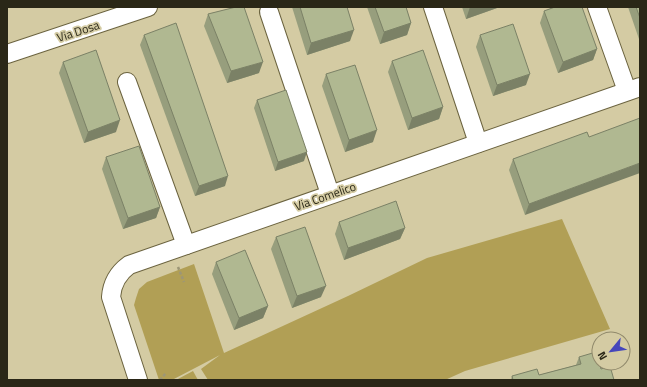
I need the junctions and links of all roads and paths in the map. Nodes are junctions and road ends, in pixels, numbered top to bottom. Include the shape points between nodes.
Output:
1 (148, 7) edge
2 (433, 7) edge
3 (597, 7) edge
4 (269, 12) dead end
5 (7, 54) edge
6 (128, 82) dead end
7 (633, 89) edge
8 (478, 143) junction
9 (330, 194) junction
10 (186, 245) junction
11 (171, 268) dead end
12 (184, 282) dead end
13 (166, 373) dead end
14 (138, 380) edge
15 (160, 380) edge

1 - 5 street, Via Dosa
2 - 8 street
3 - 7 street
4 - 9 street
6 - 10 street
7 - 8 street, Via Comelico
8 - 9 street, Via Comelico
9 - 10 street, Via Comelico
10 - 14 street, Via Comelico via 129,265 121,270 113,284 111,297
11 - 12 path via 178,266
13 - 15 path

